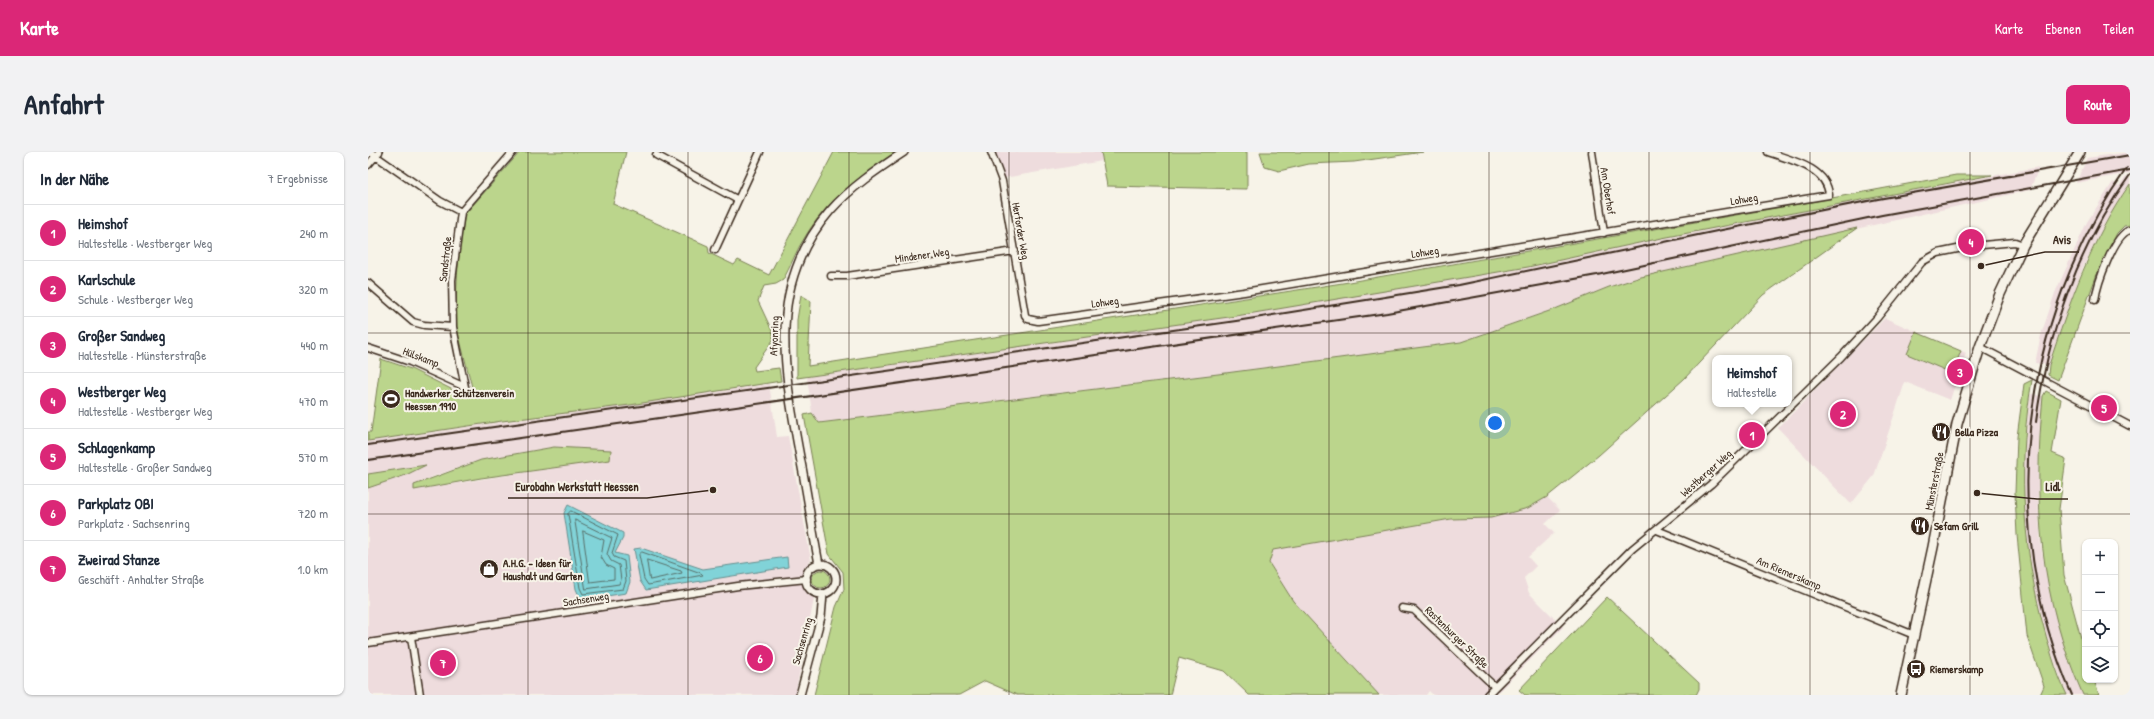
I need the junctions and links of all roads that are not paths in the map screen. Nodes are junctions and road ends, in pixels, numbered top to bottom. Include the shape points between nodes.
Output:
1 (513, 152) edge
2 (760, 152) edge
3 (904, 152) edge
4 (991, 152) edge
5 (1592, 152) edge
6 (1768, 152) edge
7 (2080, 152) edge
8 (375, 153) edge
9 (656, 155) dead end
10 (368, 165) edge
11 (738, 200) junction
12 (461, 212) junction
13 (2130, 230) edge
14 (1604, 233) junction
15 (2023, 245) junction
16 (715, 250) dead end
17 (1015, 251) junction
18 (831, 276) dead end
19 (368, 283) edge
20 (2095, 300) dead end
21 (1025, 316) joint
22 (453, 327) junction
23 (1980, 347) junction
24 (368, 348) edge
25 (465, 387) joint
26 (1792, 405) edge
27 (1790, 407) edge
28 (2130, 426) edge
29 (1657, 530) junction
30 (819, 564) junction
31 (807, 579) junction
32 (823, 594) junction
33 (1402, 608) dead end
34 (1914, 635) junction
35 (411, 637) junction
36 (368, 643) edge
37 (1495, 687) junction
38 (420, 695) edge
39 (800, 695) edge
40 (1487, 695) edge
41 (1900, 695) edge

1 - 12 street
2 - 11 street
3 - 30 street, Afyonring via 844,195 830,211 804,250 790,287 784,320 785,364
4 - 17 street, Herforder Weg via 1002,181
5 - 14 street, Am Oberhof
6 - 14 street, Lohweg via 1816,172 1826,183 1828,195
7 - 15 main road, Münsterstraße
8 - 10 street
8 - 12 street via 440,201
9 - 11 street
11 - 16 street
12 - 22 street, Sandstraße via 452,280
13 - 20 street via 2120,236 2096,290
14 - 21 street, Lohweg via 1121,310 1038,321
15 - 23 main road, Münsterstraße via 2000,294
15 - 26 street, Westberger Weg via 2015,242 1972,246 1938,253 1922,262 1877,318
17 - 18 street, Mindener Weg via 847,276
17 - 21 street, Herforder Weg
19 - 22 street via 414,322
22 - 25 street, Sandstraße
23 - 28 street
23 - 34 main road, Münsterstraße via 1957,424
24 - 25 street, Hülskamp via 410,362
27 - 29 street, Westberger Weg via 1711,484
29 - 34 street, Am Riemerskamp
29 - 37 street, Westberger Weg via 1632,549
30 - 31 street via 810,569
30 - 32 street via 830,567 836,577 833,588
31 - 32 street via 812,590
31 - 35 street, Sachsenweg via 738,586
32 - 39 street, Sachsenring via 821,617
33 - 37 street, Rastenburger Straße via 1414,610
34 - 41 main road, Münsterstraße
35 - 36 street, Sachsenweg
35 - 38 street
37 - 40 street, Westberger Weg

